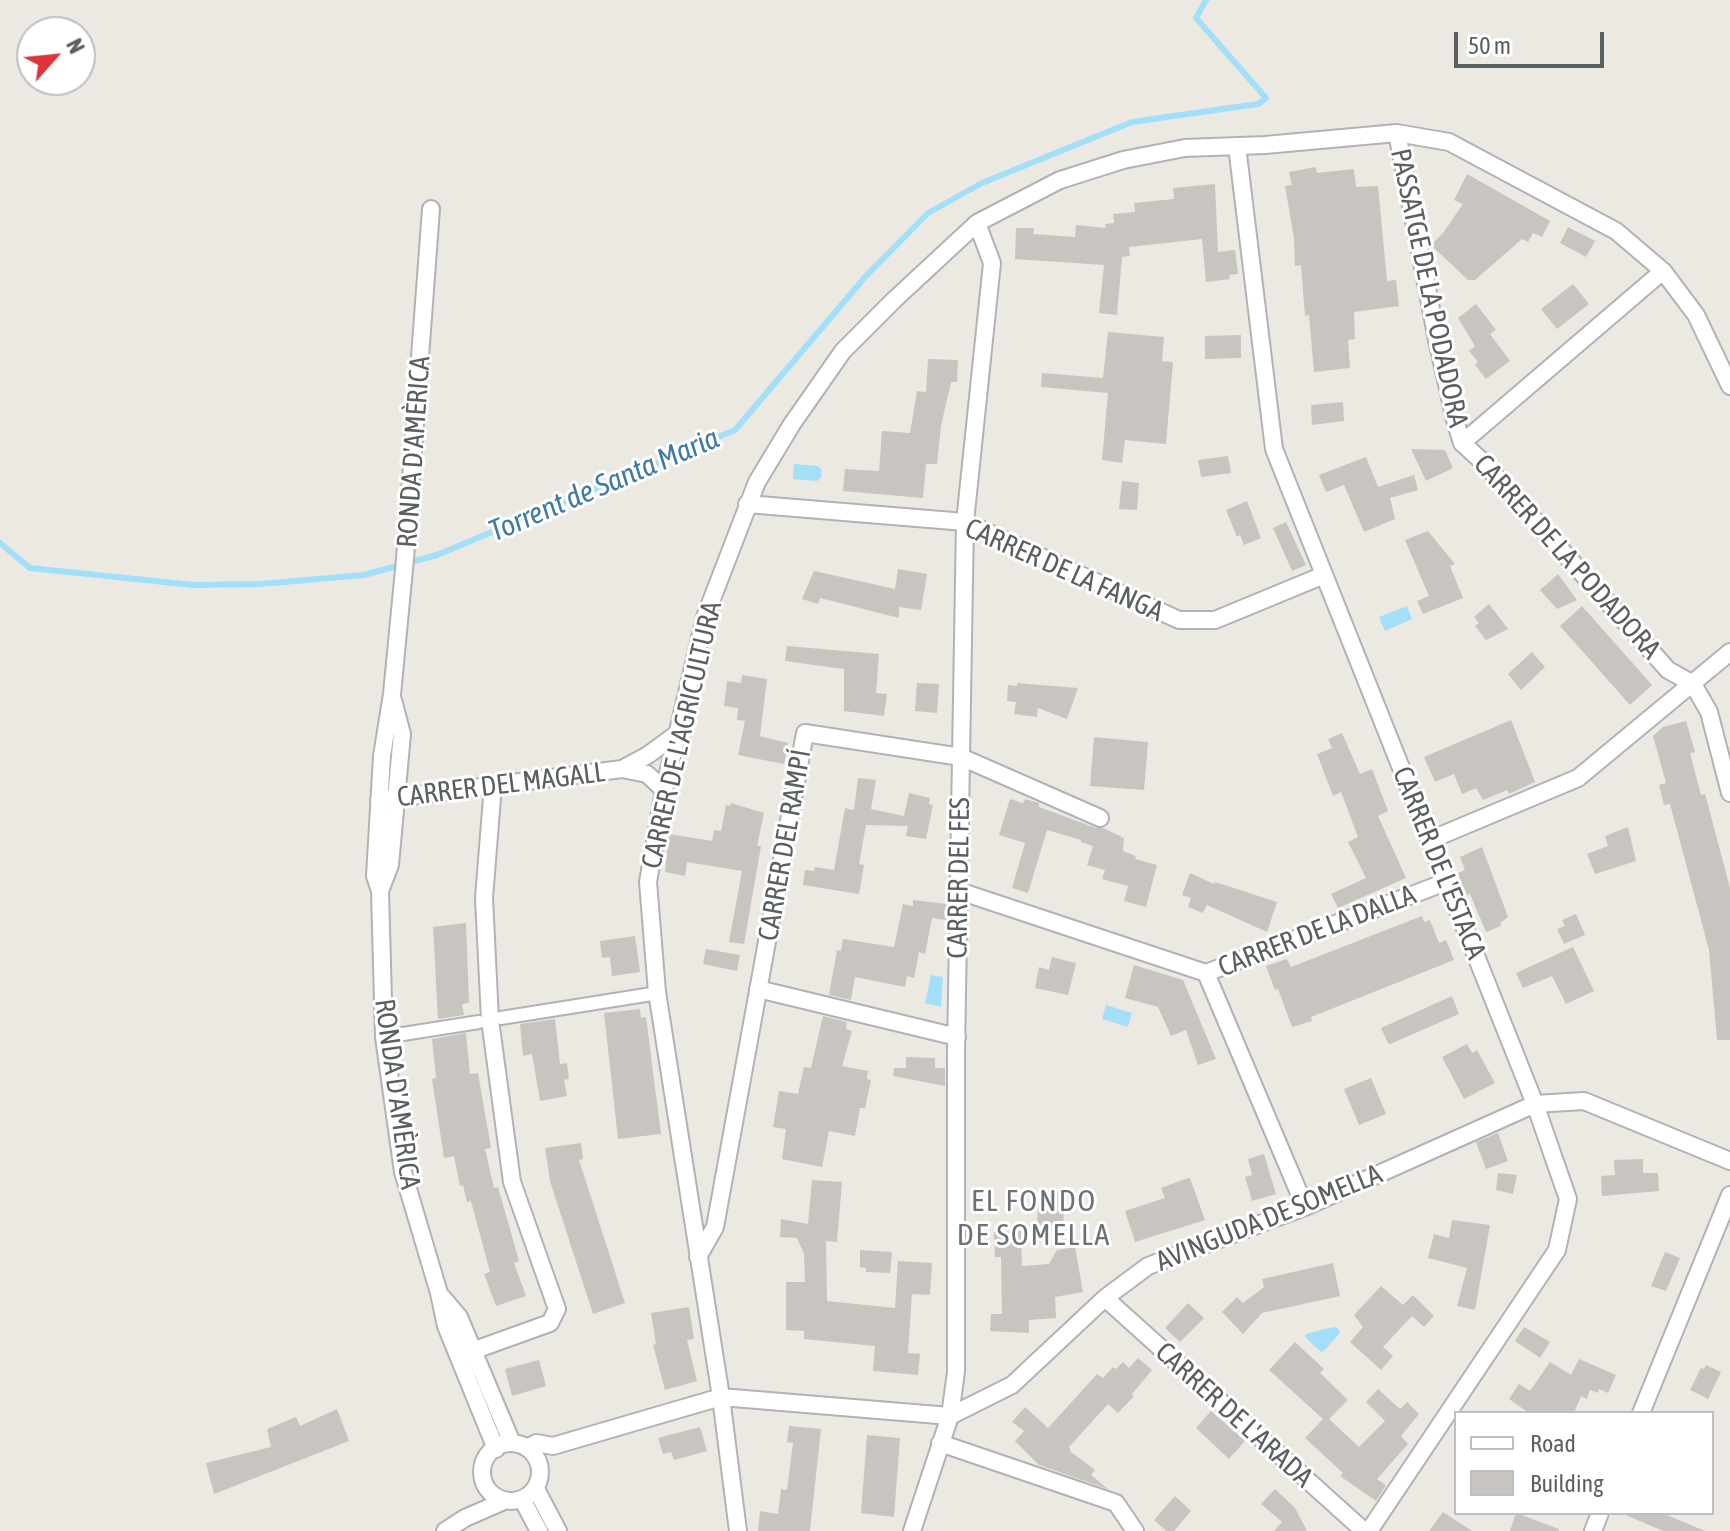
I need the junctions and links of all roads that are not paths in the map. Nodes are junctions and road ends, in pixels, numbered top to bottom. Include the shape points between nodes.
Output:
1 (1397, 133) junction
2 (1237, 146) junction
3 (431, 209) dead end
4 (977, 223) junction
5 (1663, 271) junction
6 (1730, 386) edge
7 (1462, 443) junction
8 (747, 504) junction
9 (965, 522) junction
10 (1324, 575) junction
11 (1730, 652) edge
12 (1693, 684) junction
13 (678, 733) junction
14 (961, 757) junction
15 (622, 769) junction
16 (493, 785) junction
17 (664, 790) junction
18 (1730, 793) edge
19 (387, 800) junction
20 (1100, 818) dead end
21 (1430, 840) junction
22 (1446, 882) junction
23 (959, 891) junction
24 (1206, 973) junction
25 (758, 989) junction
26 (652, 994) dead end
27 (501, 1018) dead end
28 (479, 1022) dead end
29 (384, 1037) junction
30 (957, 1037) junction
31 (1535, 1104) junction
32 (1730, 1161) edge
33 (1730, 1195) edge
34 (1305, 1207) junction
35 (698, 1257) junction
36 (439, 1293) junction
37 (1105, 1298) junction
38 (472, 1351) junction
39 (721, 1397) junction
40 (1642, 1411) edge
41 (950, 1416) junction
42 (940, 1443) junction
43 (553, 1446) junction
44 (512, 1447) junction
45 (540, 1461) junction
46 (487, 1490) junction
47 (529, 1494) junction
48 (504, 1501) junction
49 (465, 1518) junction
50 (445, 1531) edge
51 (539, 1531) edge
52 (558, 1531) edge
53 (738, 1531) edge
54 (912, 1531) edge
55 (1135, 1531) edge
56 (1366, 1531) edge

1 - 2 street, CARRER DE L'AGRICULTURA
1 - 5 street, CARRER DE L'AGRICULTURA via 1449,142 1616,231
1 - 7 street, PASSATGE DE LA PODADORA
2 - 4 street, CARRER DE L'AGRICULTURA via 1185,148 1123,160 1060,180
2 - 10 street, CARRER DE L'ESTACA via 1274,449
3 - 19 street, RONDA D'AMÈRICA via 392,694 402,734
4 - 8 street, CARRER DE L'AGRICULTURA via 843,351 792,424
4 - 9 street, CARRER DEL FES via 992,263
5 - 6 street, CARRER DE L'AGRICULTURA via 1696,315
5 - 7 street, CARRER DE LA PODADORA
7 - 12 street, CARRER DE LA PODADORA via 1668,670
8 - 9 street, CARRER DE LA FANGA
8 - 13 street, CARRER DE L'AGRICULTURA via 705,617
9 - 10 street, CARRER DE LA FANGA via 1179,620 1215,620
9 - 14 street, CARRER DEL FES
10 - 21 street, CARRER DE L'ESTACA
11 - 12 street
12 - 18 street via 1709,712
12 - 21 street via 1578,778
13 - 15 street, CARRER DEL MAGALL
13 - 17 street, CARRER DE L'AGRICULTURA
14 - 20 street, CARRER DEL RAMPÍ
14 - 23 street, CARRER DEL FES
14 - 25 street, CARRER DEL RAMPÍ via 805,733
15 - 16 street, CARRER DEL MAGALL
15 - 17 street, CARRER DEL MAGALL via 647,774
16 - 19 street, CARRER DEL MAGALL
16 - 38 street via 484,898 490,1020 512,1182 557,1309 550,1323
17 - 35 street, CARRER DE L'AGRICULTURA via 648,882 657,992
19 - 29 street, RONDA D'AMÈRICA via 390,865 380,891
21 - 22 street, CARRER DE L'ESTACA
22 - 24 street, CARRER DE LA DALLA
22 - 31 street, CARRER DE L'ESTACA
23 - 24 street, CARRER DE LA DALLA
23 - 30 street, CARRER DEL FES
24 - 34 street
25 - 30 street
25 - 35 street, CARRER DEL RAMPÍ via 715,1227
26 - 27 street
28 - 29 street
29 - 36 street, RONDA D'AMÈRICA via 403,1172
30 - 41 street, CARRER DEL FES via 956,1372
31 - 32 street, AVINGUDA DE SOMELLA via 1584,1101
31 - 34 street, AVINGUDA DE SOMELLA
31 - 56 street, CARRER DE L'ESTACA via 1568,1199 1557,1250
33 - 40 street
34 - 37 street, AVINGUDA DE SOMELLA via 1148,1266
35 - 39 street, CARRER DE L'AGRICULTURA
36 - 38 street, RONDA D'AMÈRICA via 459,1317
36 - 44 street, RONDA D'AMÈRICA via 446,1326
37 - 41 street, AVINGUDA DE SOMELLA via 1012,1385
37 - 56 street, CARRER DE L'ARADA
38 - 44 street, RONDA D'AMÈRICA
39 - 41 street
39 - 43 street
39 - 53 street, CARRER DE L'AGRICULTURA
41 - 42 street, CARRER DEL FES
42 - 54 street, CARRER DEL FES
42 - 55 street via 1116,1503
43 - 44 street
43 - 45 street
44 - 45 street, RONDA D'AMÈRICA
44 - 46 street via 490,1450 483,1461
45 - 47 street via 541,1476
46 - 48 street
46 - 49 street
47 - 48 street
47 - 51 street
47 - 52 street
48 - 49 street
49 - 50 street

